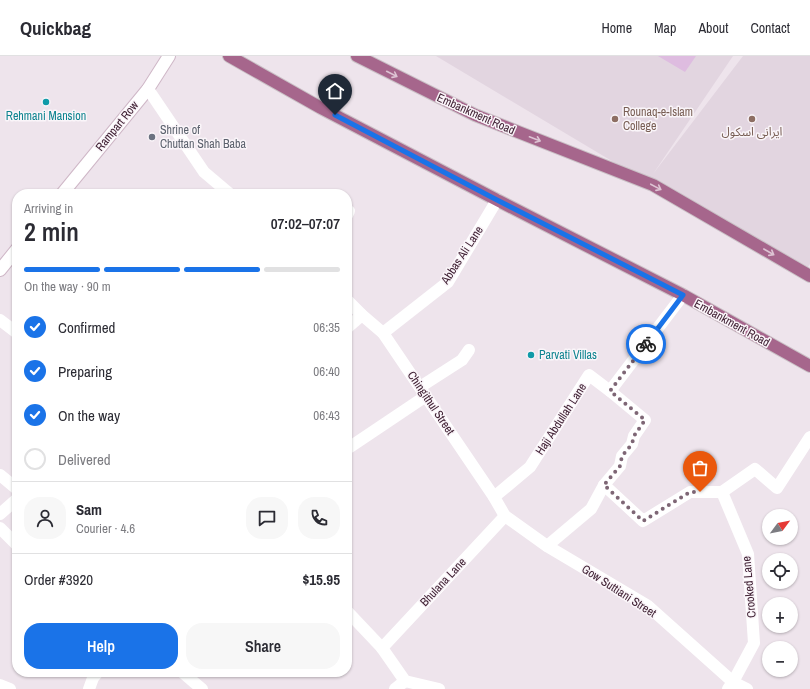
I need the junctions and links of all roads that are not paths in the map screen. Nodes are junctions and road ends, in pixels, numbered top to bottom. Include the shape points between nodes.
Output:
1 (169, 56) edge
2 (229, 56) edge
3 (357, 56) edge
4 (148, 89) junction
5 (66, 189) edge
6 (224, 189) edge
7 (497, 200) junction
8 (12, 255) edge
9 (0, 270) edge
10 (810, 276) edge
11 (683, 295) junction
12 (352, 305) edge
13 (362, 315) junction
14 (0, 320) edge
15 (352, 324) edge
16 (12, 329) edge
17 (384, 333) junction
18 (469, 350) dead end
19 (810, 366) edge
20 (610, 391) junction
21 (423, 392) junction
22 (810, 437) edge
23 (352, 446) edge
24 (0, 475) edge
25 (12, 485) edge
26 (604, 485) junction
27 (722, 492) junction
28 (494, 497) junction
29 (12, 503) edge
30 (0, 514) edge
31 (505, 516) junction
32 (0, 528) edge
33 (12, 539) edge
34 (548, 546) junction
35 (352, 616) edge
36 (382, 648) junction
37 (94, 677) edge
38 (188, 677) edge
39 (404, 680) junction
40 (0, 685) edge
41 (731, 686) edge
42 (10, 689) edge
43 (89, 689) edge
44 (202, 689) edge
45 (395, 689) edge
46 (439, 689) edge
47 (746, 689) edge

1 - 4 street, Rampart Row
2 - 7 main road, Embankment Road via 321,108
3 -> 10 main road, Embankment Road via 474,116 653,185
4 - 5 street, Rampart Row
4 - 6 street via 204,172
7 - 11 main road, Embankment Road
7 - 17 street, Abbas Ali Lane via 448,282
8 - 9 street
11 - 19 main road, Embankment Road
11 - 20 street
12 - 13 street, Chingithul Street
13 - 15 street
13 - 17 street, Chingithul Street
14 - 16 street
17 - 21 street, Chingithul Street
18 - 21 street via 462,360
20 - 26 street via 645,420 622,456 620,466
20 - 28 street, Haji Abdullah Lane via 589,375 530,467
21 - 23 street
21 - 28 street, Chingithul Street
22 - 27 street via 777,488 755,469
24 - 25 street
26 - 27 street via 643,521 690,492
26 - 34 street via 591,509
27 - 41 street, Crooked Lane via 748,554 754,643
28 - 31 street, Chingithul Street
29 - 30 street
31 - 34 street, Gow Suttiani Street
31 - 36 street, Bhulana Lane
32 - 33 street
34 - 41 street, Gow Suttiani Street via 648,606
35 - 36 street
36 - 39 street
37 - 43 street
38 - 44 street
39 - 45 street
39 - 46 street
40 - 42 street
41 - 47 street, Gow Suttiani Street

